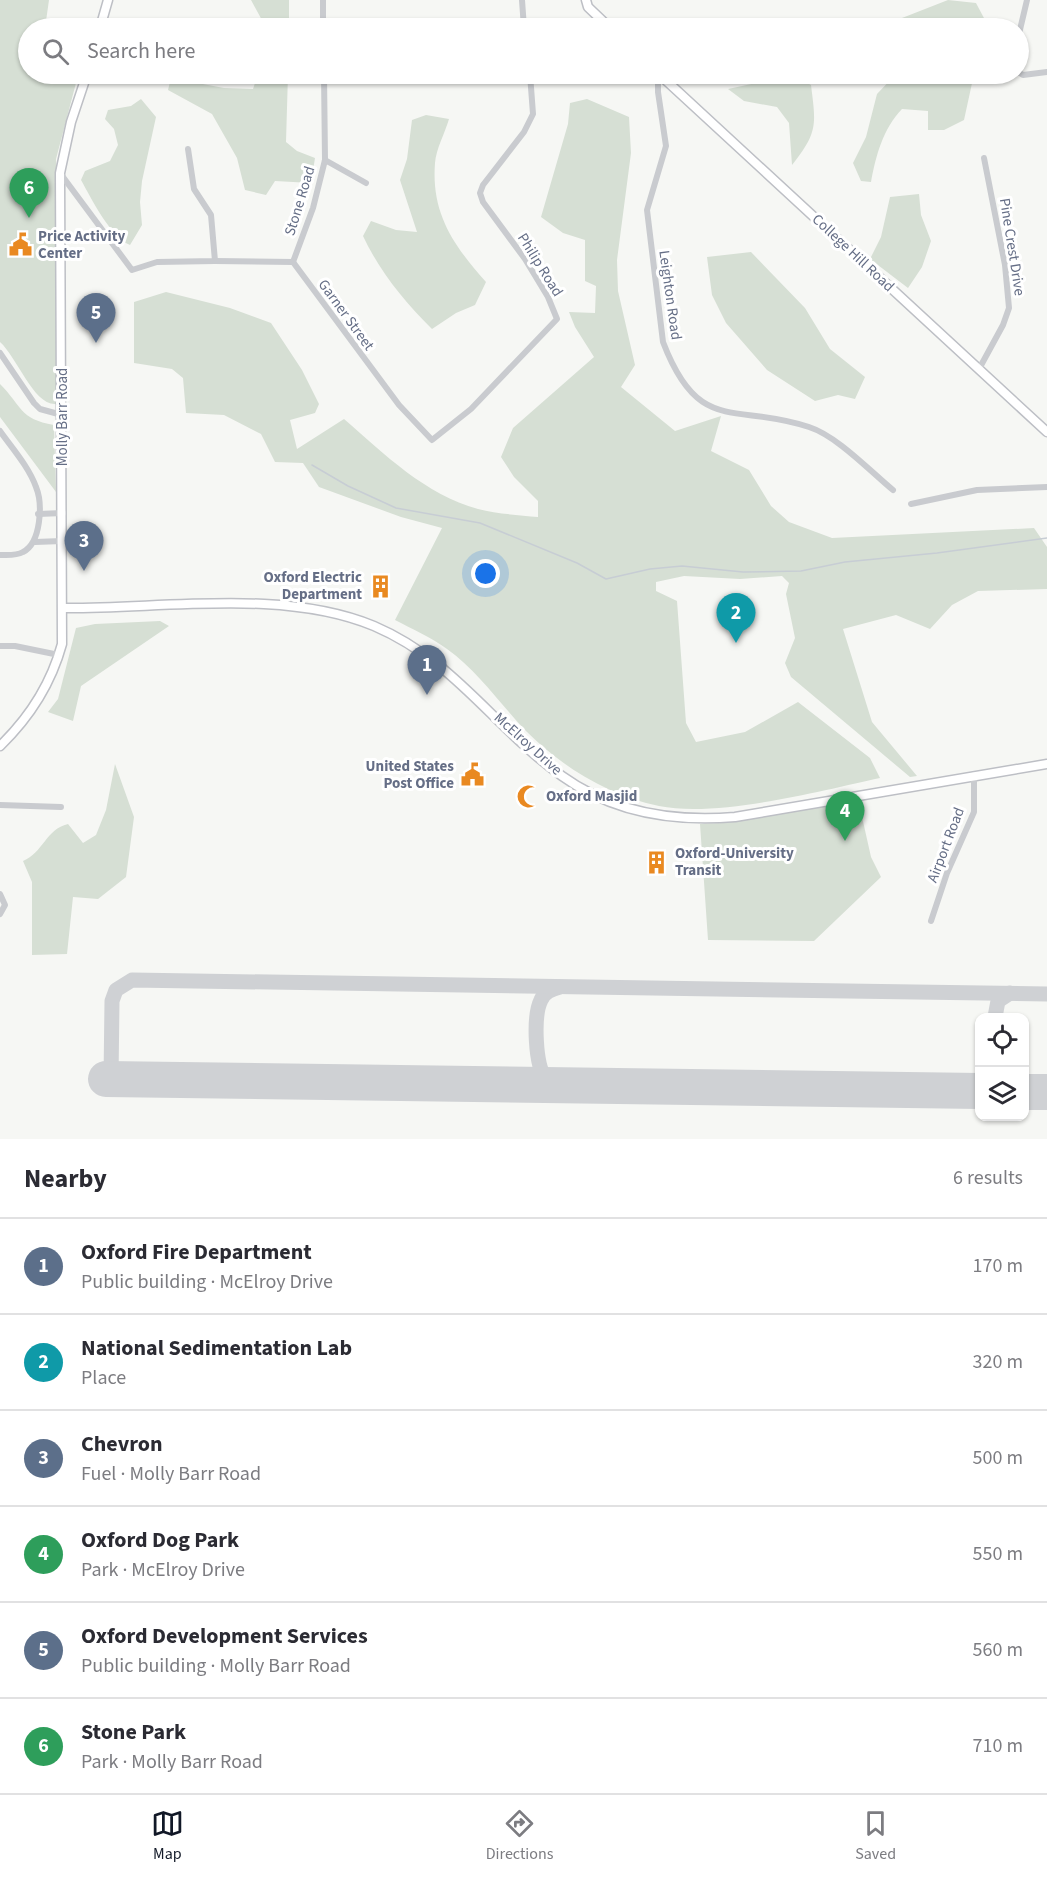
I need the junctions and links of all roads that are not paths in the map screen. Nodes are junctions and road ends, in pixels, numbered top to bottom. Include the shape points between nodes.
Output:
1 (108, 0) edge
2 (323, 0) edge
3 (522, 0) edge
4 (586, 0) edge
5 (1027, 0) edge
6 (103, 18) edge
7 (323, 18) edge
8 (523, 18) edge
9 (600, 18) edge
10 (1023, 18) edge
11 (1047, 72) edge
12 (1029, 74) edge
13 (83, 84) edge
14 (324, 84) edge
15 (531, 84) edge
16 (658, 84) edge
17 (670, 84) edge
18 (188, 149) dead end
19 (984, 158) dead end
20 (325, 160) junction
21 (60, 174) junction
22 (366, 183) dead end
23 (215, 261) junction
24 (293, 262) junction
25 (0, 353) edge
26 (979, 369) junction
27 (62, 415) junction
28 (0, 431) edge
29 (1047, 431) edge
30 (432, 440) joint
31 (1047, 487) edge
32 (894, 490) dead end
33 (911, 504) dead end
34 (63, 513) junction
35 (38, 514) junction
36 (62, 541) junction
37 (35, 542) junction
38 (0, 555) edge
39 (63, 608) junction
40 (0, 646) edge
41 (59, 655) junction
42 (0, 746) edge
43 (1047, 764) edge
44 (974, 775) junction
45 (0, 805) edge
46 (61, 807) dead end
47 (0, 894) edge
48 (0, 914) edge
49 (931, 921) dead end

1 - 6 street
2 - 7 street
3 - 8 street
4 - 9 street
5 - 10 street
11 - 12 street
13 - 21 street, Molly Barr Road via 70,122
14 - 20 street, Stone Road
15 - 30 street, Philip Road via 533,114 480,193 534,274 556,319 471,409
16 - 32 street, Leighton Road via 666,146 647,210 663,342 670,361 704,404 730,414 811,427
17 - 26 street, College Hill Road
18 - 23 street via 194,189 212,215
19 - 26 street, Pine Crest Drive via 1005,265 1009,308
20 - 22 street
20 - 24 street, Stone Road
21 - 23 street via 132,270 157,262
21 - 27 street, Molly Barr Road
23 - 24 street
24 - 30 street, Garner Street via 399,405
25 - 27 street via 34,403 40,409
26 - 29 street, College Hill Road
27 - 34 street, Molly Barr Road
28 - 35 street via 37,488
31 - 33 street via 977,490
34 - 35 street
34 - 36 street, Molly Barr Road
35 - 37 street
36 - 37 street
36 - 39 street, Molly Barr Road
37 - 38 street via 25,551
39 - 41 street, Molly Barr Road
39 - 44 street, McElroy Drive via 301,606 374,626 407,642 442,667 562,776 596,796 658,816 735,817
40 - 41 street
41 - 42 street, Molly Barr Road via 30,713
43 - 44 street, McElroy Drive
44 - 49 street, Airport Road via 974,812
45 - 46 street
47 - 48 street via 5,906

